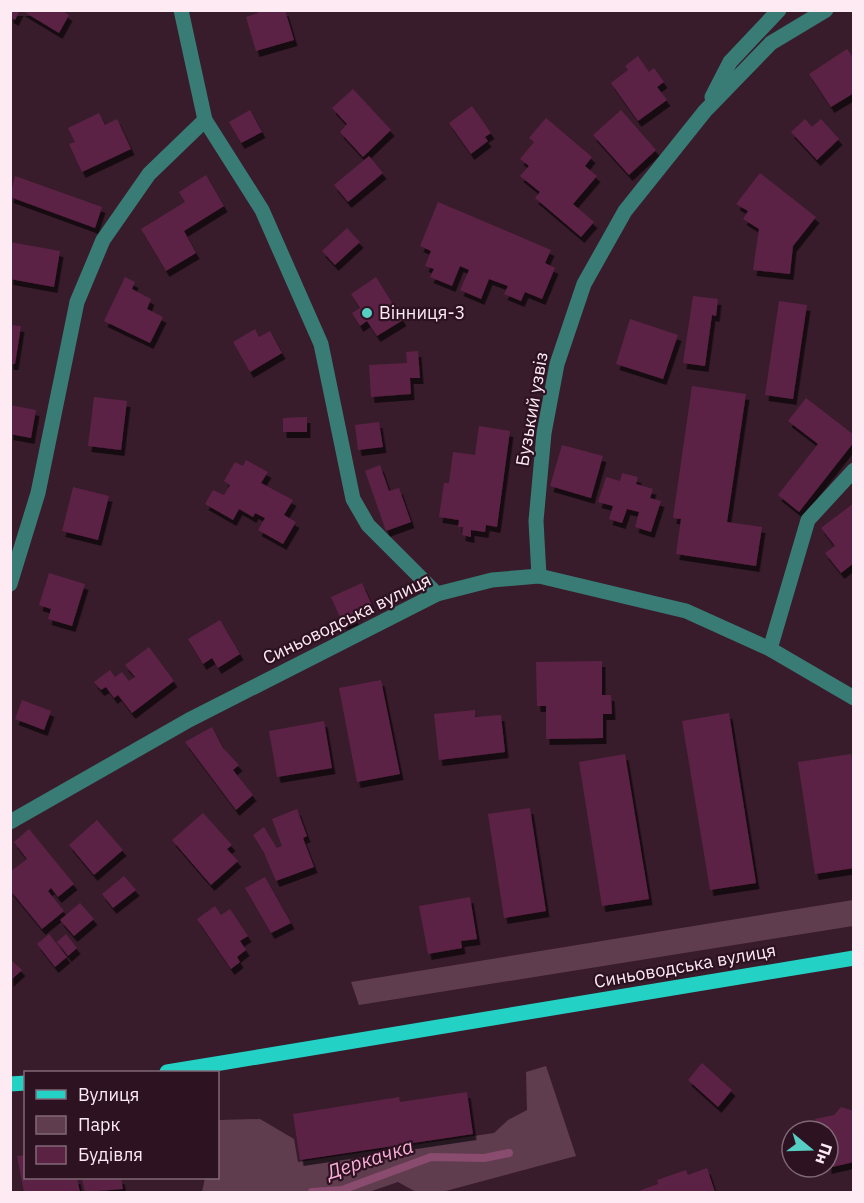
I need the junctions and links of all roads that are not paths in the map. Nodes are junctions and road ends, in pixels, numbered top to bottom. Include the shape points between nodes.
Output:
1 (181, 10) edge
2 (779, 10) edge
3 (826, 10) edge
4 (705, 111) junction
5 (205, 120) junction
6 (854, 470) edge
7 (539, 576) junction
8 (10, 584) edge
9 (437, 594) junction
10 (770, 649) junction
11 (854, 698) edge
12 (10, 822) edge
13 (854, 958) edge
14 (173, 1071) edge

1 - 5 street
2 - 4 street, Бузький узвіз via 730,62
3 - 4 street, Бузький узвіз via 771,43
4 - 7 street, Бузький узвіз via 625,211 584,284 557,364 544,434 536,521
5 - 8 street via 148,174 104,240 77,302 38,493
5 - 9 street via 262,210 321,344 353,499 368,525
6 - 10 street via 808,520
7 - 9 street, Синьоводська вулиця via 492,580
7 - 10 street, Синьоводська вулиця via 686,611
9 - 12 street, Синьоводська вулиця via 189,720
10 - 11 street, Синьоводська вулиця
13 - 14 main road, Синьоводська вулиця

